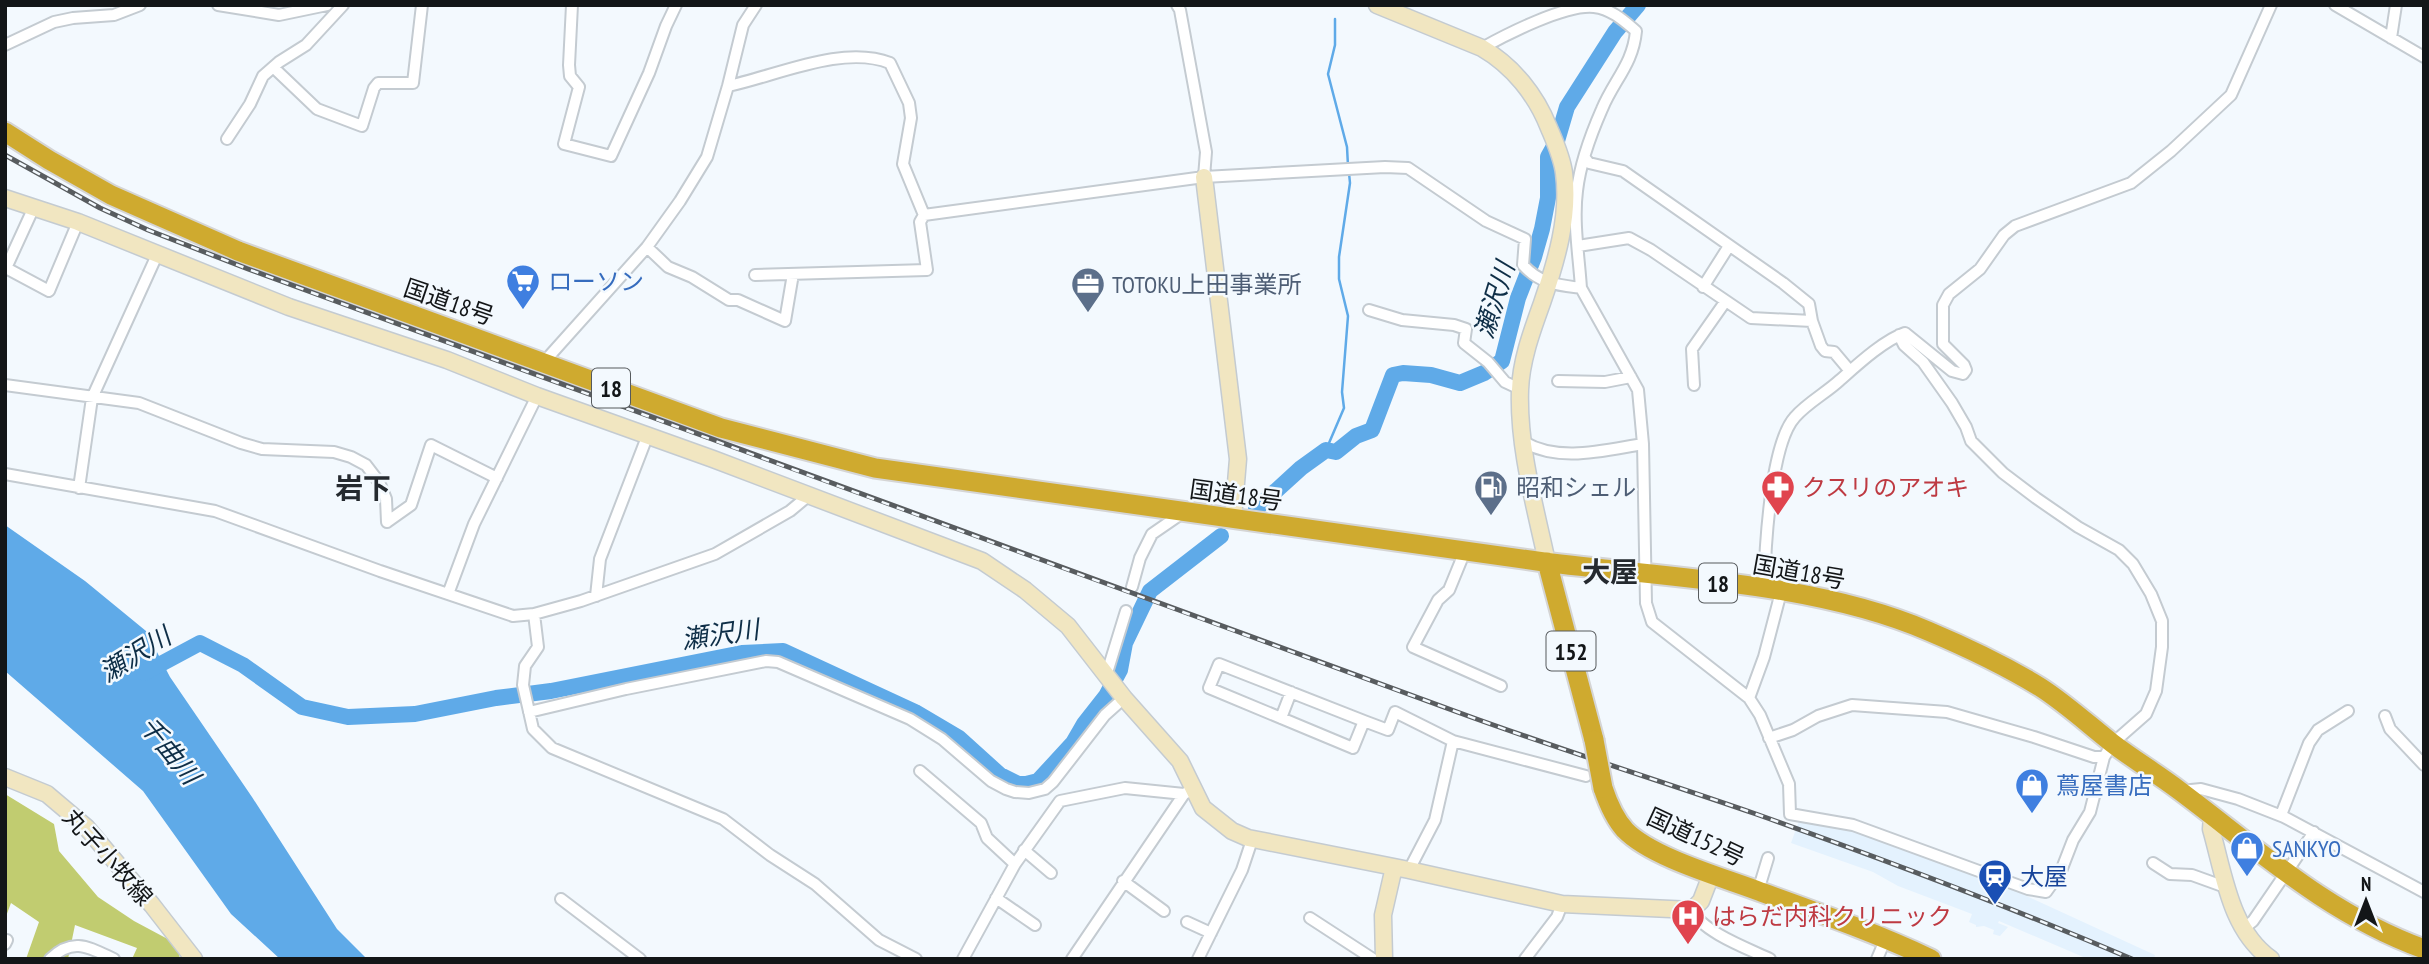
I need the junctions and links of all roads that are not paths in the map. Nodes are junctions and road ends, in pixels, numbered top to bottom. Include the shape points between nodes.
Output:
1 (140, 5) edge
2 (218, 5) edge
3 (327, 5) edge
4 (343, 5) edge
5 (422, 5) edge
6 (572, 5) edge
7 (676, 5) edge
8 (756, 5) edge
9 (1177, 5) edge
10 (1377, 5) edge
11 (2271, 5) edge
12 (2335, 5) edge
13 (2396, 5) edge
14 (2391, 38) junction
15 (5, 45) edge
16 (1482, 48) junction
17 (2424, 57) edge
18 (274, 68) junction
19 (728, 86) junction
20 (5, 132) edge
21 (227, 139) dead end
22 (1585, 158) junction
23 (1203, 177) junction
24 (5, 198) edge
25 (34, 207) junction
26 (924, 215) junction
27 (78, 222) junction
28 (1578, 246) junction
29 (1729, 246) junction
30 (647, 247) junction
31 (157, 255) junction
32 (793, 274) junction
33 (755, 275) dead end
34 (1549, 284) junction
35 (1703, 286) junction
36 (1581, 288) junction
37 (1725, 302) junction
38 (1369, 310) dead end
39 (1812, 320) junction
40 (1899, 335) junction
41 (544, 362) junction
42 (1850, 371) junction
43 (1631, 377) junction
44 (1558, 381) dead end
45 (5, 385) edge
46 (1694, 385) dead end
47 (1520, 389) junction
48 (537, 396) junction
49 (92, 398) junction
50 (648, 437) junction
51 (1524, 442) junction
52 (1643, 444) junction
53 (5, 474) edge
54 (497, 478) junction
55 (79, 488) junction
56 (808, 496) junction
57 (1184, 512) junction
58 (1233, 519) junction
59 (1465, 551) junction
60 (1547, 562) junction
61 (1646, 574) junction
62 (1132, 587) dead end
63 (1772, 590) junction
64 (448, 594) junction
65 (596, 596) junction
66 (1126, 611) dead end
67 (534, 614) junction
68 (1501, 686) dead end
69 (1115, 687) junction
70 (1291, 692) junction
71 (1749, 698) junction
72 (528, 708) junction
73 (2348, 711) dead end
74 (2385, 716) dead end
75 (1281, 718) junction
76 (1364, 721) junction
77 (1769, 738) junction
78 (1453, 741) junction
79 (2108, 750) junction
80 (2424, 765) edge
81 (920, 771) dead end
82 (1586, 776) dead end
83 (5, 777) edge
84 (2181, 791) junction
85 (1189, 792) junction
86 (2281, 815) junction
87 (2212, 816) junction
88 (2314, 832) junction
89 (1252, 840) junction
90 (1024, 850) junction
91 (1768, 858) dead end
92 (2153, 863) dead end
93 (1015, 864) junction
94 (1402, 869) junction
95 (1051, 873) dead end
96 (2285, 873) junction
97 (1711, 875) junction
98 (1124, 881) junction
99 (2228, 888) junction
100 (1758, 891) junction
101 (2424, 892) edge
102 (996, 898) junction
103 (561, 899) dead end
104 (1562, 904) junction
105 (1692, 910) junction
106 (1164, 911) dead end
107 (1310, 918) dead end
108 (1187, 922) dead end
109 (1035, 925) dead end
110 (2244, 929) junction
111 (1211, 933) junction
112 (1886, 938) junction
113 (2424, 949) edge
114 (50, 959) edge
115 (114, 959) edge
116 (194, 959) edge
117 (640, 959) edge
118 (916, 959) edge
119 (963, 959) edge
120 (1072, 959) edge
121 (1198, 959) edge
122 (1373, 959) edge
123 (1384, 959) edge
124 (1525, 959) edge
125 (1770, 959) edge
126 (1877, 959) edge
127 (1931, 959) edge
128 (2271, 959) edge

1 - 15 street via 114,15 54,22
2 - 3 street via 279,15
4 - 18 street via 306,45
5 - 18 street via 413,83 378,83 362,126 317,108
6 - 7 street via 569,65 570,76 579,87 564,144 611,156
8 - 19 street via 743,25
9 - 23 street via 1206,152
10 - 16 street
11 - 40 street via 2231,95 2171,150 2132,183 2015,226 1980,269 1949,294 1943,305 1944,344 1964,365 1963,374 1952,371 1905,333
12 - 14 street
13 - 14 street
14 - 17 street
16 - 22 street via 1581,6 1617,15 1636,31 1634,50 1602,106
16 - 34 street via 1535,97 1560,154 1566,200
18 - 21 street via 263,76
19 - 26 street via 850,57 890,63 911,118 903,164
19 - 30 street via 707,157
20 - 41 highway, 国道18号 / 18 via 85,180 189,230
22 - 28 street via 1577,192
22 - 29 street via 1623,171
23 - 26 street
23 - 34 street via 1408,169 1486,221 1525,239 1523,265
23 - 58 street via 1238,459
24 - 25 street
25 - 27 street
25 - 27 street via 6,268 48,291
26 - 32 street via 920,222 927,270
27 - 31 street
28 - 35 street via 1629,238
28 - 36 street
29 - 35 street
29 - 39 street via 1809,304
30 - 32 street via 668,267 729,300 785,321
30 - 41 street
31 - 48 street
31 - 49 street
32 - 33 street
34 - 36 street
34 - 47 street via 1531,335
35 - 37 street
36 - 43 street
37 - 39 street via 1751,318
37 - 46 street via 1692,349
38 - 47 street via 1466,329 1464,342 1505,382
39 - 42 street via 1821,346 1834,352
40 - 42 street
40 - 79 street via 1952,403 1971,441 2036,498 2119,550 2151,594 2162,621 2156,691 2146,714
41 - 57 highway, 国道18号 / 18 via 720,428 833,459
42 - 63 street via 1794,417 1785,432 1766,525
43 - 44 street via 1605,382
43 - 52 street via 1637,390
45 - 49 street
47 - 51 street
48 - 50 street
48 - 54 street
49 - 54 street via 139,403 262,449 351,457 379,482 386,499 387,522 411,505 430,445
49 - 55 street
50 - 56 street
50 - 65 street via 600,559
51 - 52 street via 1535,449 1576,454
51 - 60 street
52 - 61 street
53 - 55 street
54 - 64 street
55 - 64 street via 215,511
56 - 65 street via 715,554
56 - 69 street via 982,561 1068,626
57 - 58 highway, 国道18号 / 18
57 - 62 street via 1152,534
58 - 59 highway, 国道18号 / 18
59 - 60 highway, 国道18号 / 18
59 - 68 street via 1449,590 1438,600 1413,647
60 - 61 highway, 国道18号 / 18
60 - 97 highway, 国道152号 / 152, bridge via 1609,804 1639,842
61 - 63 highway, 国道18号 / 18
61 - 71 street via 1646,603 1652,622
63 - 71 street via 1764,657
63 - 79 highway, 国道18号 / 18 via 1885,615 1953,642 2042,689
64 - 67 street via 513,616
65 - 67 street
66 - 69 street
67 - 72 street via 538,647 525,666 523,685
69 - 72 street via 1105,715 1053,782 1029,793 991,781 911,719 778,662
69 - 85 street via 1180,761
70 - 75 street
70 - 75 street via 1219,664 1209,688
70 - 76 street
71 - 77 street
72 - 118 street via 533,729 552,748 723,819 815,884 879,940
73 - 86 street via 2318,730 2309,743
74 - 80 street via 2390,729
75 - 76 street via 1353,748
76 - 78 street via 1388,730 1395,712
77 - 79 street via 1852,705 1947,712 2094,757
77 - 79 street via 1789,784 1790,814 1853,825 2046,892 2090,812
78 - 82 street
78 - 94 street via 1435,820
79 - 84 highway, 国道18号 / 18
81 - 93 street via 981,823 987,838
83 - 116 street, 丸子小牧線 via 47,794 81,822
84 - 86 street via 2201,789
84 - 87 highway, 国道18号 / 18
85 - 89 street via 1216,820
85 - 90 street via 1125,788 1060,801
85 - 98 street
86 - 88 street
87 - 96 highway, 国道18号 / 18
87 - 99 street via 2211,829
88 - 96 street
88 - 101 street
89 - 94 street
89 - 111 street
90 - 93 street
90 - 95 street
91 - 100 street
92 - 99 street via 2170,874 2192,875
93 - 102 street
94 - 104 street
94 - 123 street via 1383,915
96 - 110 street
96 - 113 highway, 国道18号 / 18 via 2359,920
97 - 100 highway, 国道152号 / 152
97 - 105 street via 1701,901
98 - 106 street
98 - 120 street
99 - 110 street
100 - 112 highway, 国道152号 / 152
102 - 109 street
102 - 119 street
103 - 117 street
104 - 105 street
104 - 124 street
105 - 125 street via 1707,926
107 - 122 street
108 - 111 street
110 - 128 street
111 - 121 street
112 - 126 street
112 - 127 highway, 国道152号 / 152
114 - 115 street via 67,946 84,946

